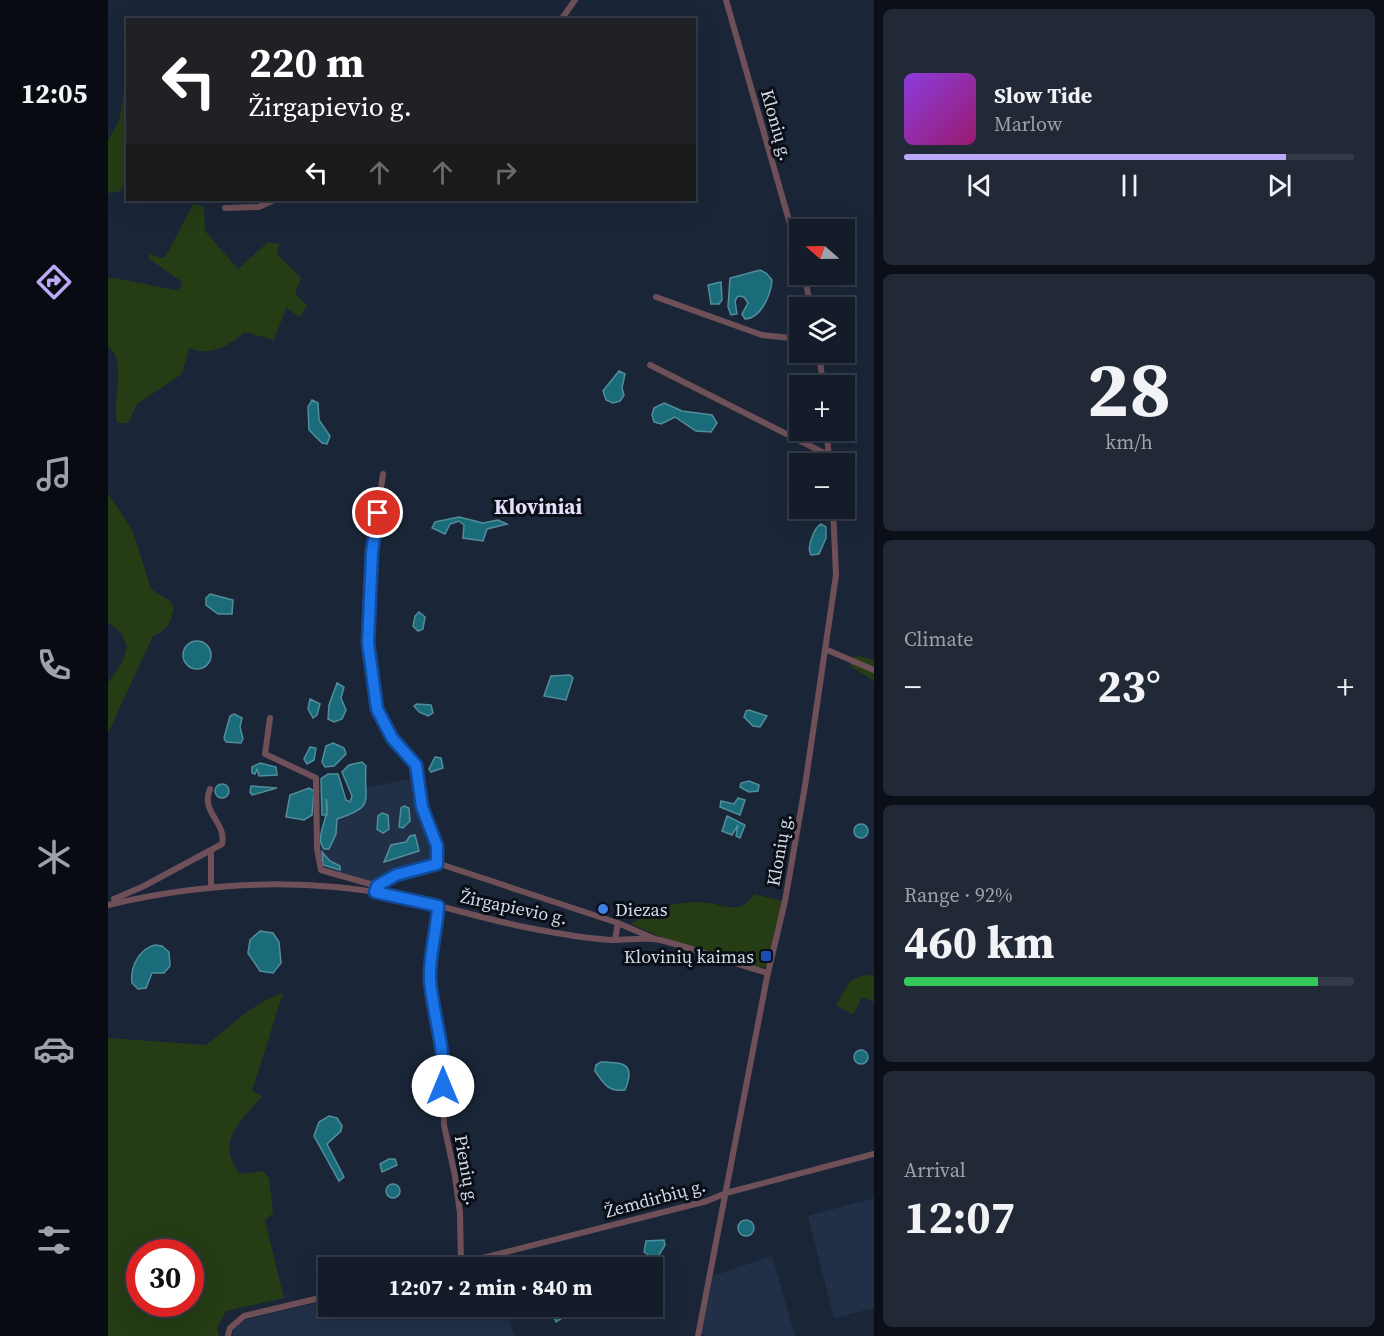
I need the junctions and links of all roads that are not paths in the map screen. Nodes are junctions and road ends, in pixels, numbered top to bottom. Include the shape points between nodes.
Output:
1 (575, 0) edge
2 (726, 0) edge
3 (562, 18) edge
4 (272, 201) edge
5 (225, 208) dead end
6 (789, 220) edge
7 (656, 297) dead end
8 (789, 338) edge
9 (650, 365) dead end
10 (824, 453) edge
11 (383, 474) dead end
12 (833, 519) edge
13 (825, 650) junction
14 (874, 670) edge
15 (270, 718) dead end
16 (210, 789) dead end
17 (210, 851) junction
18 (437, 864) junction
19 (211, 887) junction
20 (376, 889) junction
21 (114, 899) dead end
22 (108, 905) edge
23 (438, 906) junction
24 (618, 922) junction
25 (615, 940) junction
26 (658, 940) junction
27 (768, 974) junction
28 (874, 1154) edge
29 (726, 1193) junction
30 (461, 1257) edge
31 (485, 1257) edge
32 (318, 1298) edge
33 (228, 1336) edge
34 (698, 1336) edge

1 - 3 street
2 - 6 street, Klonių g.
4 - 5 street via 260,207
7 - 8 street via 762,334
9 - 10 street
11 - 18 street via 372,552 368,643 377,709 392,738 416,765 422,807 437,846
12 - 13 street, Klonių g. via 836,575
13 - 14 street
13 - 27 street, Klonių g. via 785,901
15 - 20 street via 265,754 316,778 321,870
16 - 17 street via 208,806 224,840
17 - 19 street
17 - 21 street
18 - 20 street via 396,875
18 - 24 street
19 - 20 street, Žirgapievio g. via 299,885
19 - 22 street, Žirgapievio g.
20 - 23 street, Žirgapievio g.
23 - 25 street, Žirgapievio g. via 525,927
23 - 30 street, Pienių g. via 430,979 442,1045 444,1125 460,1213
24 - 25 street
24 - 26 street
25 - 26 street, Žirgapievio g.
26 - 27 street, Žirgapievio g.
27 - 29 street, Klonių g.
28 - 29 street, Žemdirbių g.
29 - 31 street, Žemdirbių g.
29 - 34 street, Klonių g.
32 - 33 street via 244,1316

